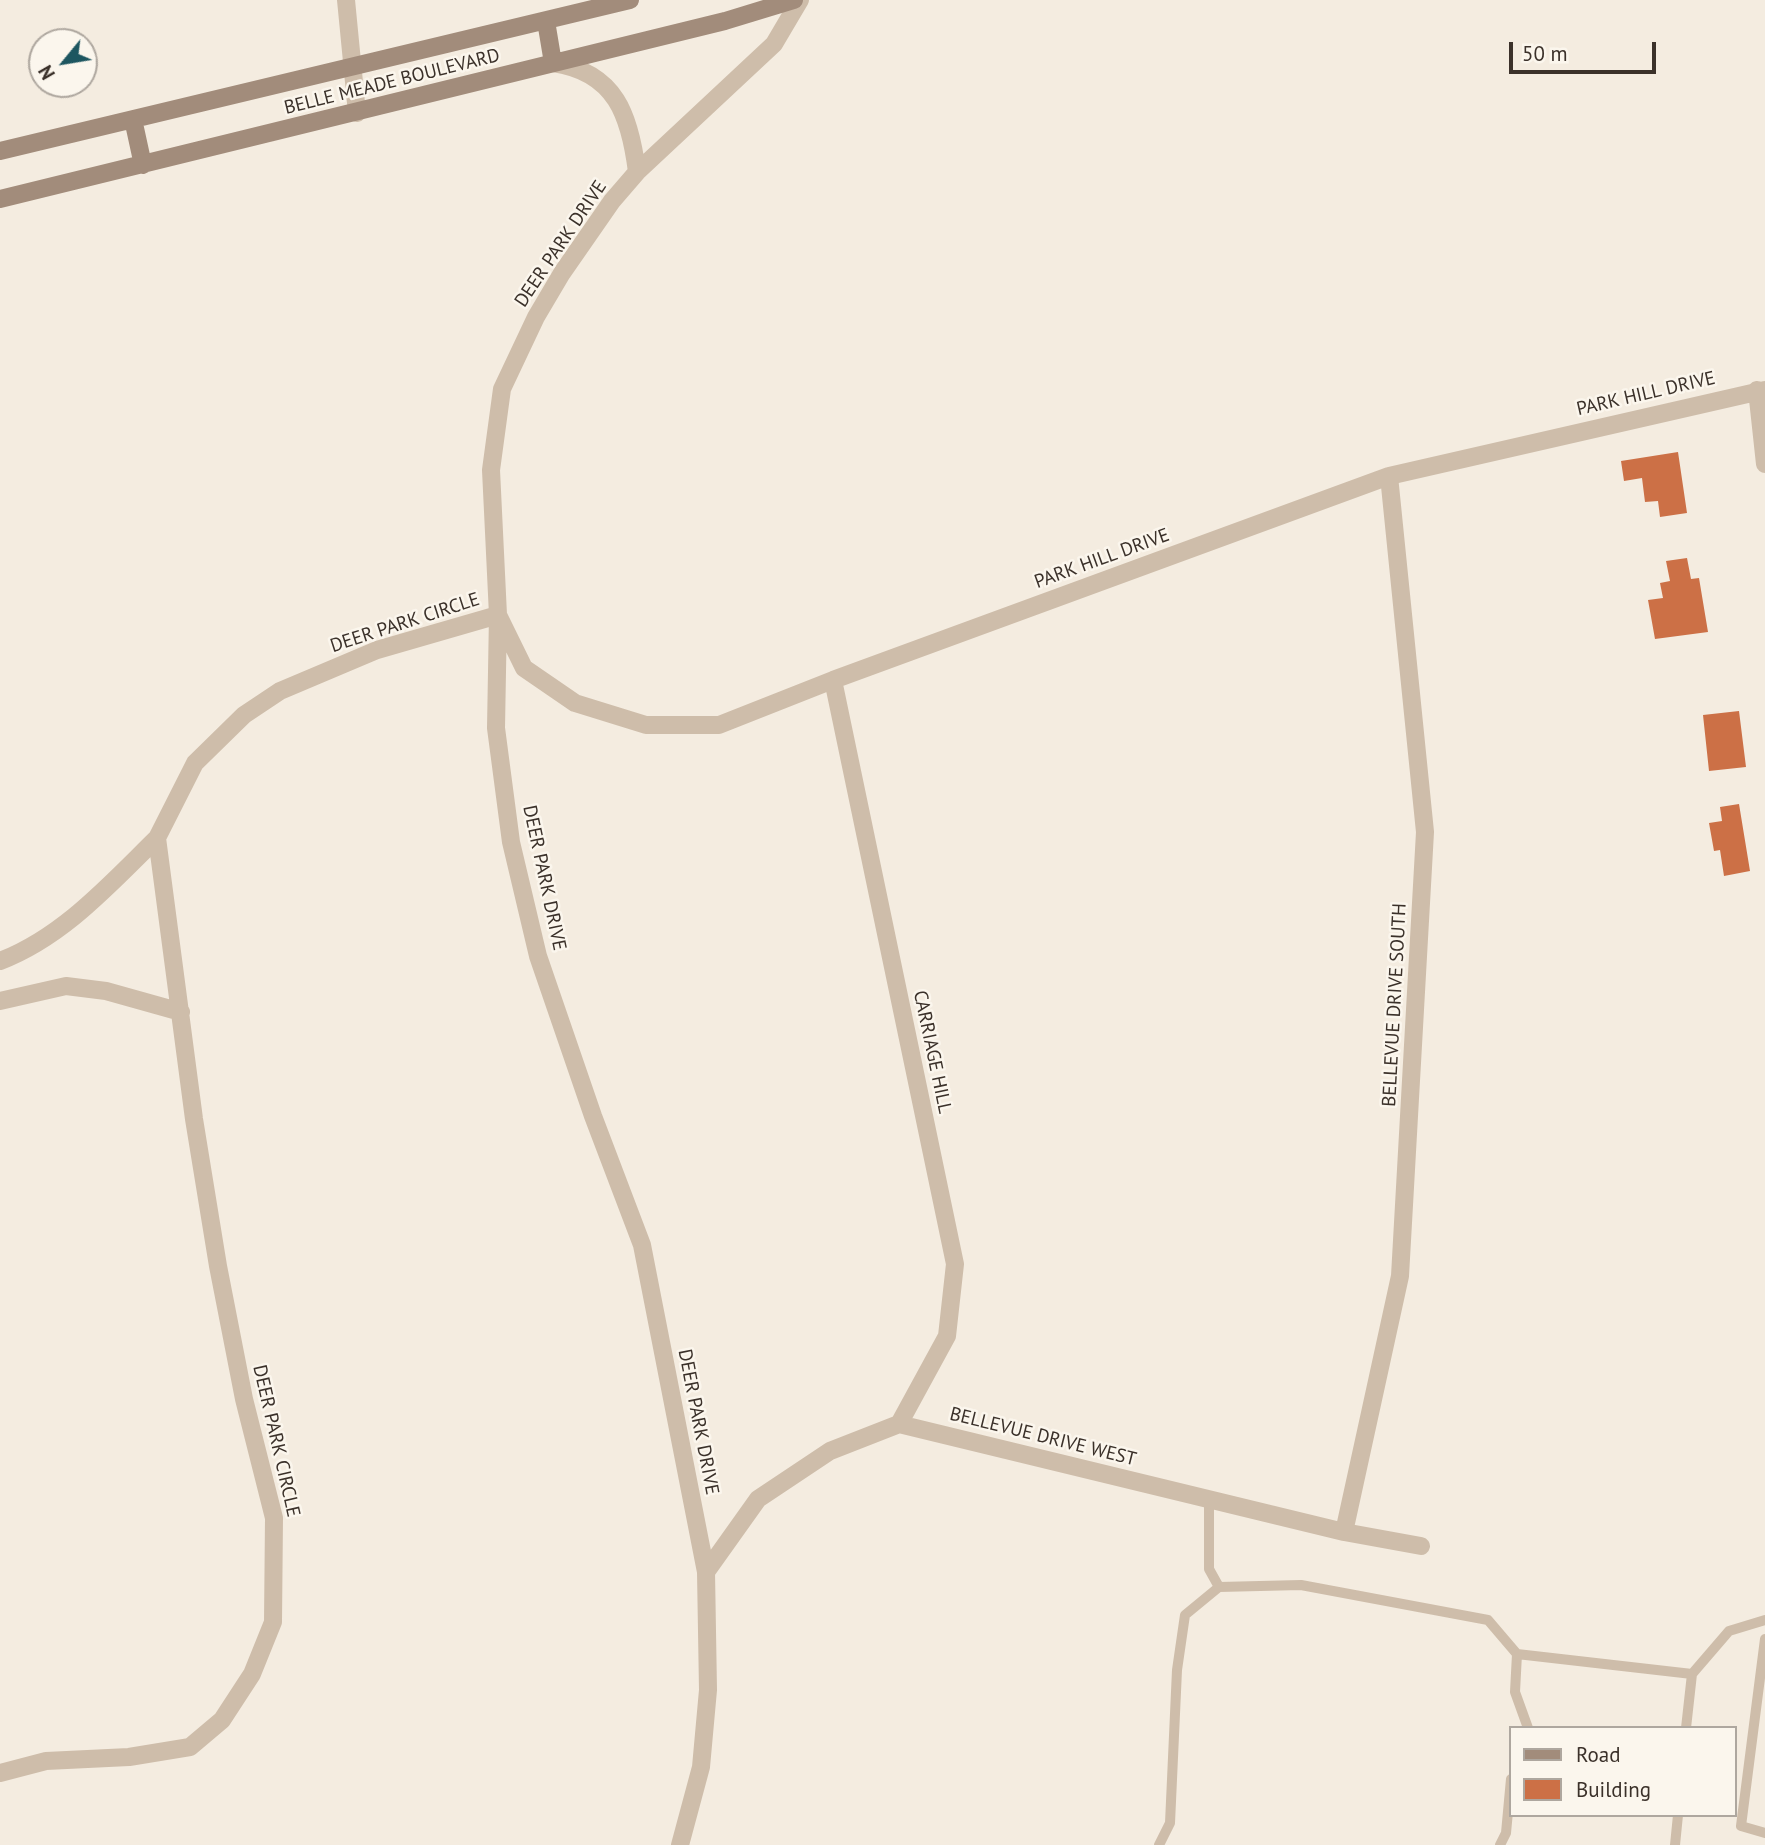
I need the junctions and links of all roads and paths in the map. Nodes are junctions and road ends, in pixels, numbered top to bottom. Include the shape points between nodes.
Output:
1 (346, 0) edge
2 (630, 0) edge
3 (794, 0) edge
4 (800, 0) edge
5 (546, 22) junction
6 (553, 63) junction
7 (351, 66) junction
8 (357, 113) junction
9 (132, 119) junction
10 (0, 151) edge
11 (142, 165) junction
12 (637, 172) junction
13 (0, 199) edge
14 (1761, 390) edge
15 (1765, 464) edge
16 (1389, 476) junction
17 (498, 615) junction
18 (833, 680) junction
19 (157, 838) junction
20 (0, 961) edge
21 (0, 1001) edge
22 (181, 1012) junction
23 (899, 1424) junction
24 (1209, 1499) junction
25 (1344, 1532) junction
26 (1420, 1546) dead end
27 (706, 1572) junction
28 (1219, 1587) junction
29 (1765, 1620) edge
30 (1765, 1639) edge
31 (1517, 1654) junction
32 (1692, 1674) junction
33 (1527, 1726) edge
34 (1686, 1726) edge
35 (0, 1773) edge
36 (1510, 1790) edge
37 (1678, 1817) edge
38 (1765, 1833) edge
39 (680, 1845) edge
40 (1159, 1845) edge
41 (1500, 1845) edge
42 (1675, 1845) edge

1 - 7 street
2 - 5 main road, BELLE MEADE BOULEVARD
3 - 6 main road, BELLE MEADE BOULEVARD
4 - 12 street, DEER PARK DRIVE via 774,44
5 - 6 main road
5 - 7 main road, BELLE MEADE BOULEVARD
6 - 8 main road, BELLE MEADE BOULEVARD
6 - 12 street via 588,71 615,99 627,118
7 - 8 street
7 - 9 main road, BELLE MEADE BOULEVARD
8 - 11 main road, BELLE MEADE BOULEVARD
9 - 10 main road, BELLE MEADE BOULEVARD
9 - 11 main road
11 - 13 main road, BELLE MEADE BOULEVARD
12 - 17 street, DEER PARK DRIVE via 562,272 502,389 491,470
14 - 15 street
14 - 16 street, PARK HILL DRIVE
16 - 18 street, PARK HILL DRIVE
16 - 25 street, BELLEVUE DRIVE SOUTH via 1425,832 1400,1276
17 - 18 street, PARK HILL DRIVE via 524,668 575,704 646,725 719,725
17 - 19 street, DEER PARK CIRCLE via 377,650 280,691 244,715 195,764
17 - 27 street, DEER PARK DRIVE via 496,729 511,842 538,956 642,1245
18 - 23 street, CARRIAGE HILL via 955,1264 947,1336
19 - 20 street via 100,895 45,939
19 - 22 street, DEER PARK CIRCLE
21 - 22 street via 66,986 106,991
22 - 35 street, DEER PARK CIRCLE via 218,1266 274,1518 273,1622 252,1674 228,1711 190,1747 129,1757 46,1761
23 - 24 street, BELLEVUE DRIVE WEST
23 - 27 street via 830,1451 758,1499
24 - 25 street, BELLEVUE DRIVE WEST
24 - 28 lane via 1209,1569
25 - 26 street, BELLEVUE DRIVE WEST
27 - 39 street, DEER PARK DRIVE via 708,1690 702,1754
28 - 31 lane via 1301,1585 1488,1620
28 - 40 lane via 1185,1615 1177,1670 1170,1823
29 - 32 lane via 1729,1631
30 - 38 lane via 1741,1826
31 - 32 lane
31 - 33 lane via 1515,1692
32 - 34 lane
36 - 41 lane via 1506,1833
37 - 42 lane

